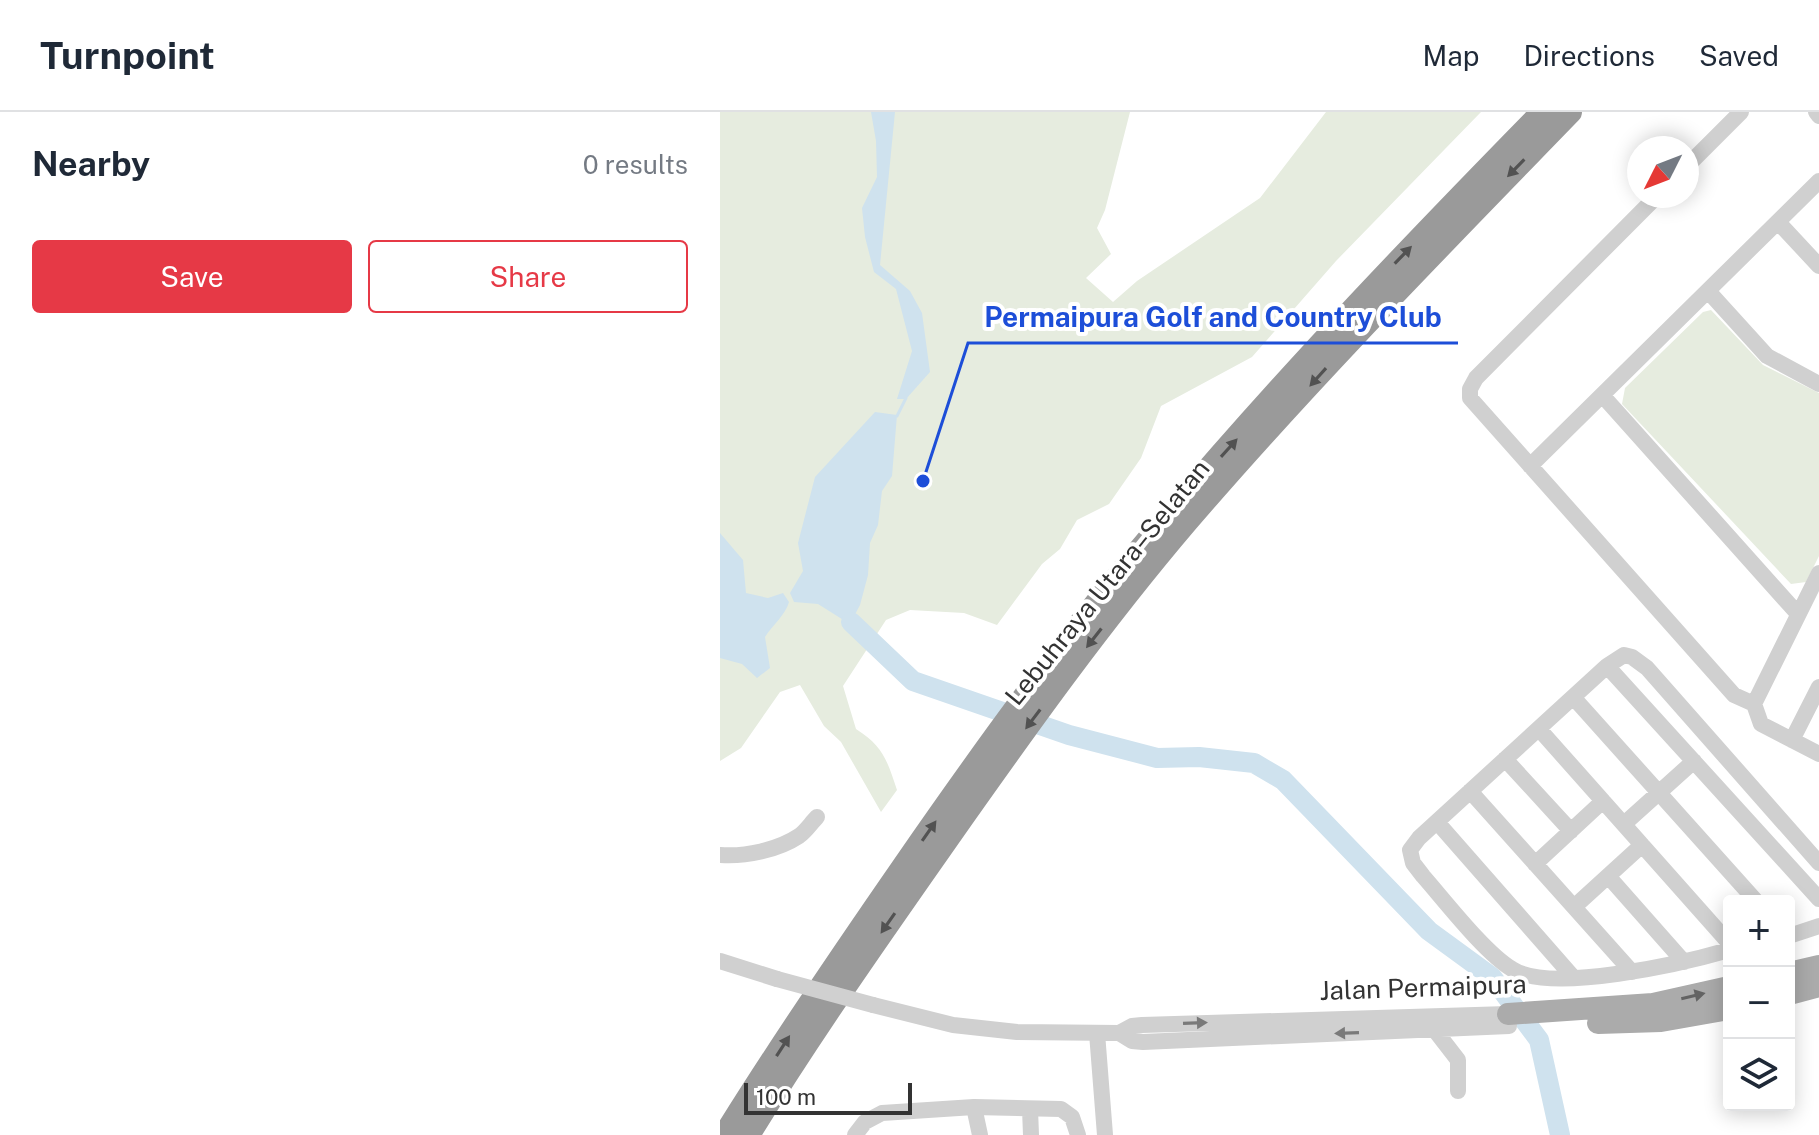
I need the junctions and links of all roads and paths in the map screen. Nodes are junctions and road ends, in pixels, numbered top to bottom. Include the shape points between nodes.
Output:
1 (1543, 112) edge
2 (1570, 112) edge
3 (1741, 112) edge
4 (1699, 154) edge
5 (1819, 181) edge
6 (1645, 208) edge
7 (1778, 222) junction
8 (1819, 266) edge
9 (1708, 291) junction
10 (1819, 384) edge
11 (1602, 395) junction
12 (1530, 466) junction
13 (1819, 573) edge
14 (1798, 614) junction
15 (1607, 666) junction
16 (1045, 686) junction
17 (1819, 687) edge
18 (1573, 697) junction
19 (1754, 704) junction
20 (1539, 729) junction
21 (1005, 740) junction
22 (1792, 740) junction
23 (1819, 754) edge
24 (1505, 759) junction
25 (1694, 761) junction
26 (1470, 791) junction
27 (1660, 791) junction
28 (1603, 801) junction
29 (817, 817) dead end
30 (1437, 822) junction
31 (1624, 824) junction
32 (1571, 831) junction
33 (1642, 845) junction
34 (720, 855) edge
35 (1819, 863) edge
36 (1535, 864) junction
37 (1608, 876) junction
38 (1751, 895) edge
39 (1819, 899) edge
40 (1574, 907) junction
41 (1819, 926) edge
42 (1795, 934) edge
43 (1723, 936) edge
44 (1723, 952) edge
45 (720, 961) edge
46 (1684, 962) junction
47 (1819, 966) edge
48 (1632, 972) junction
49 (1795, 972) edge
50 (1573, 977) junction
51 (1819, 986) edge
52 (1723, 988) edge
53 (1795, 992) edge
54 (1723, 1010) edge
55 (1562, 1016) junction
56 (1508, 1020) junction
57 (1434, 1029) junction
58 (1097, 1033) junction
59 (1119, 1033) junction
60 (1458, 1091) dead end
61 (974, 1107) junction
62 (1030, 1109) junction
63 (725, 1135) edge
64 (748, 1135) edge
65 (855, 1135) edge
66 (980, 1135) edge
67 (1031, 1135) edge
68 (1078, 1135) edge
69 (1105, 1135) edge

16 -> 1 highway, Lebuhraya Utara–Selatan via 1163,523 1368,291
2 -> 16 highway, Lebuhraya Utara–Selatan via 1383,305
3 - 4 street
5 - 7 street
6 - 12 street via 1470,389 1470,398
7 - 8 street
7 - 9 street
9 - 10 street via 1767,356
9 - 11 street
11 - 12 street
11 - 14 street
12 - 19 street via 1734,695
13 - 14 street
14 - 19 street
15 - 18 street
15 - 25 street
15 - 35 street via 1624,655 1647,668
16 - 21 highway, Lebuhraya Utara–Selatan
17 - 22 street
18 - 20 street
18 - 27 street
19 - 22 street via 1761,724
20 - 24 street
20 - 28 street
63 -> 21 highway, Lebuhraya Utara–Selatan via 869,916
21 -> 64 highway, Lebuhraya Utara–Selatan
22 - 23 street
24 - 26 street
24 - 32 street
25 - 27 street
25 - 39 street
26 - 30 street
26 - 36 street
27 - 31 street
27 - 38 street
28 - 31 street
28 - 32 street
29 - 34 street via 799,836 770,849
30 - 50 street
30 - 50 street via 1410,850 1423,876 1511,969 1541,978
31 - 33 street
32 - 36 street
33 - 37 street
33 - 43 street
36 - 40 street
37 - 40 street
37 - 46 street
40 - 48 street
41 - 42 street
44 - 46 street
45 - 58 street, Jalan Permaipura, bridge via 929,1020 977,1029
46 - 48 street
47 - 49 main road
48 - 50 street
51 - 53 main road
55 -> 52 main road, Jalan Permaipura
54 - 55 main road, Jalan Permaipura via 1661,1021
55 - 56 main road, Jalan Permaipura
56 - 57 street, Jalan Permaipura
59 -> 56 street, Jalan Permaipura via 1142,1025
57 -> 59 street, Jalan Permaipura via 1143,1042
57 - 60 street via 1458,1060
58 - 59 street, Jalan Permaipura
58 - 69 street
61 - 62 street
61 - 65 street via 882,1113
61 - 66 street
62 - 67 street
62 - 68 street via 1067,1112

